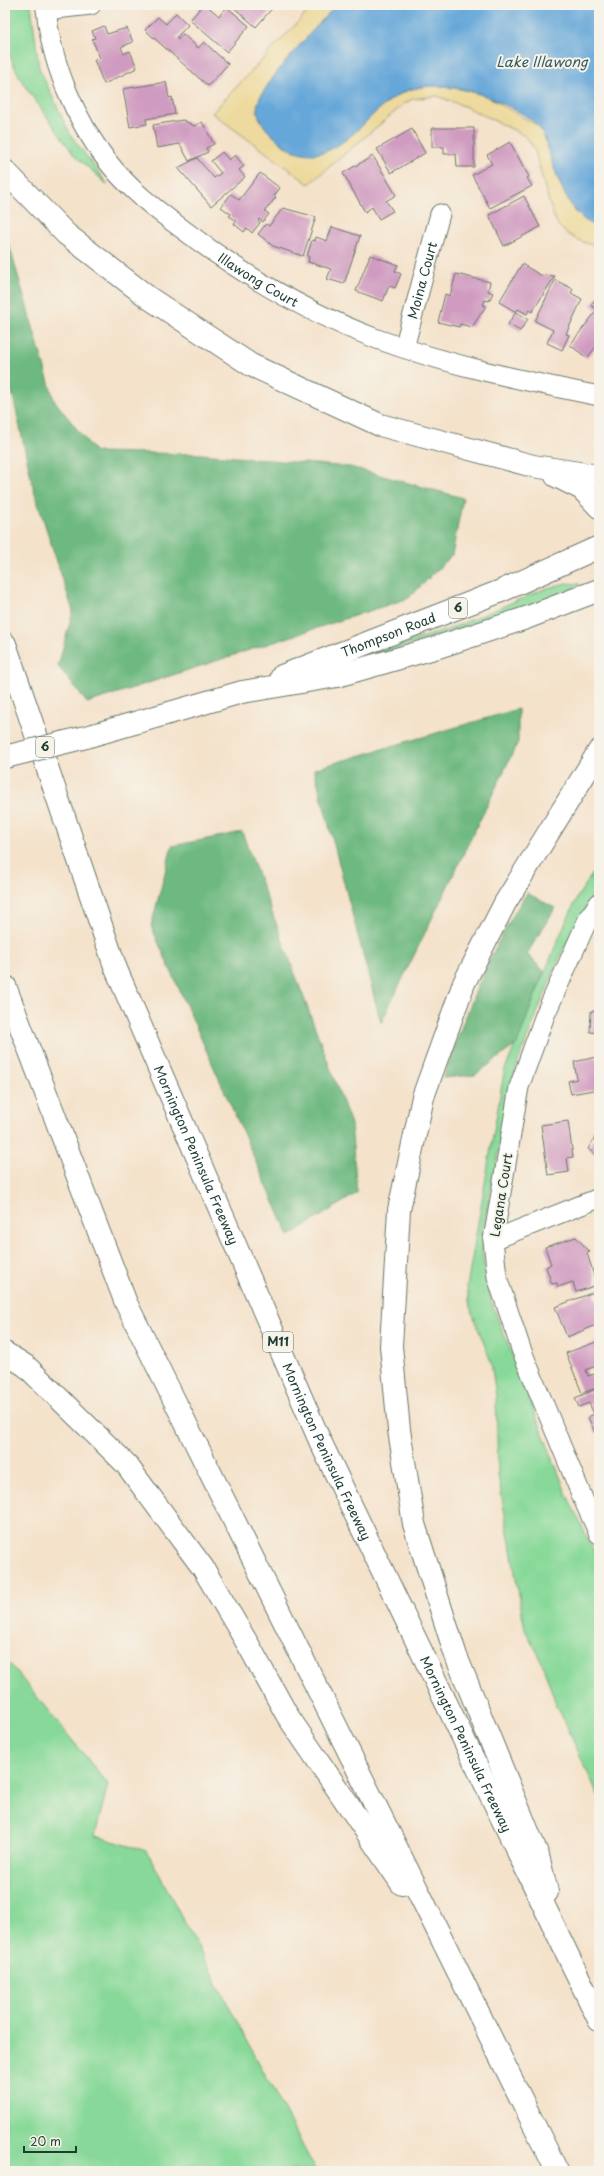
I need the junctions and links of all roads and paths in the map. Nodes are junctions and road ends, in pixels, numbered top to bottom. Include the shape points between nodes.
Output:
1 (91, 5) edge
2 (46, 8) edge
3 (5, 171) edge
4 (440, 214) dead end
5 (404, 348) junction
6 (599, 396) edge
7 (533, 466) junction
8 (599, 476) edge
9 (599, 507) edge
10 (599, 547) edge
11 (599, 590) edge
12 (5, 644) edge
13 (242, 692) junction
14 (599, 751) edge
15 (5, 757) edge
16 (599, 903) edge
17 (5, 986) edge
18 (599, 1198) edge
19 (493, 1240) junction
20 (5, 1353) edge
21 (599, 1534) edge
22 (558, 1939) junction
23 (449, 1953) junction
24 (599, 2020) edge
25 (557, 2171) edge

1 - 2 street
2 - 5 street, Illawong Court via 55,58 69,95 101,152 127,182 162,214 208,249 275,292 354,330
3 - 7 main road via 66,234 149,298 251,365 380,425
4 - 5 street, Moina Court
5 - 6 street, Illawong Court via 472,368
7 - 8 main road
7 - 9 main road via 582,489
10 - 13 main road, Thompson Road / 6 via 501,591
11 - 13 main road, Thompson Road / 6 via 526,618 438,647 337,676
12 - 22 main road, Mornington Peninsula Freeway / M11 via 116,969 320,1441
13 - 15 main road, Thompson Road / 6, bridge
14 - 22 main road via 505,903 467,976 426,1090 399,1210 391,1346 399,1430 414,1524 456,1656 538,1856
16 - 19 street, Legana Court via 589,917 545,1015 519,1087
17 - 23 main road via 126,1303
18 - 19 street
19 - 21 street, Legana Court via 497,1277 522,1349 577,1487
20 - 23 main road via 26,1366 126,1464 149,1495 203,1568 287,1715
22 - 24 main road, Mornington Peninsula Freeway / M11
23 - 25 main road

